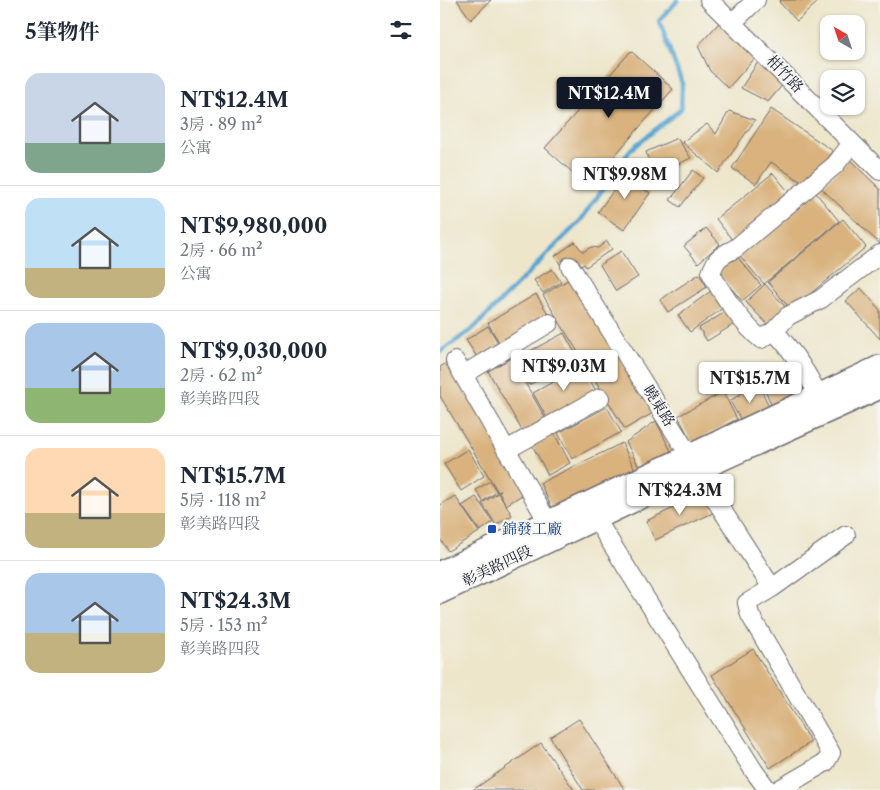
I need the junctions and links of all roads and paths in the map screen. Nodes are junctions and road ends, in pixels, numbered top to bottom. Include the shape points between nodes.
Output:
1 (710, 0) edge
2 (756, 0) edge
3 (733, 22) junction
4 (852, 143) junction
5 (879, 167) edge
6 (880, 254) edge
7 (570, 266) dead end
8 (549, 323) dead end
9 (774, 331) junction
10 (880, 366) edge
11 (880, 388) edge
12 (600, 398) dead end
13 (822, 404) junction
14 (506, 450) junction
15 (693, 463) junction
16 (592, 511) junction
17 (548, 522) junction
18 (846, 535) dead end
19 (440, 572) edge
20 (772, 588) junction
21 (440, 593) edge
22 (768, 790) edge
23 (778, 790) edge

1 - 3 street, 柑竹路
2 - 3 street
3 - 4 street, 柑竹路
4 - 5 street, 柑竹路
4 - 9 street via 836,165 736,248 715,261 711,273 719,289 751,329 761,339
6 - 9 street via 821,299 788,316
7 - 15 street, 曉東路
8 - 14 street via 459,368
9 - 13 street via 788,346
10 - 13 main road, 彰美路四段
11 - 13 main road, 彰美路四段
12 - 14 street
13 - 15 main road, 彰美路四段
14 - 17 street
15 - 16 main road, 彰美路四段
15 - 20 street, 曉東路
16 - 17 main road, 彰美路四段
16 - 21 main road, 彰美路四段
16 - 22 street
17 - 19 main road, 彰美路四段
18 - 20 street
20 - 23 street via 747,603 750,615 831,754 826,762

